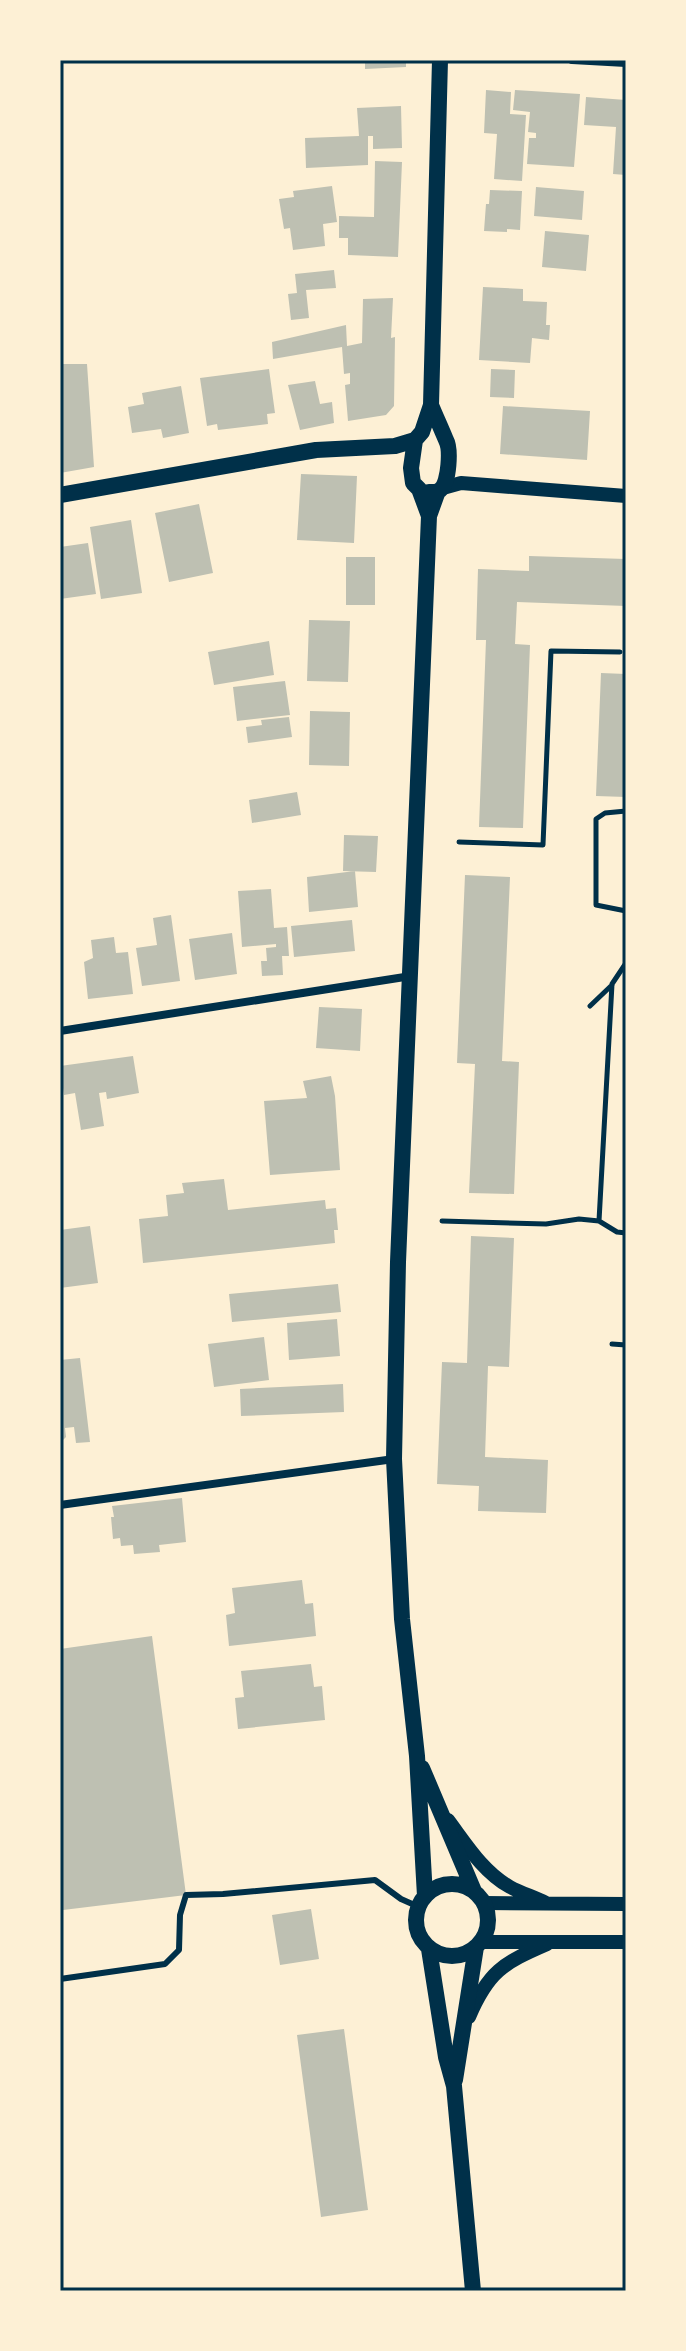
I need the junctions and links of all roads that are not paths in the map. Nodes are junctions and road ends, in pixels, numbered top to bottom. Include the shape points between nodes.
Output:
1 (440, 60) edge
2 (572, 60) edge
3 (626, 63) edge
4 (431, 405) junction
5 (441, 432) junction
6 (418, 436) junction
7 (395, 446) junction
8 (412, 458) junction
9 (443, 484) junction
10 (419, 489) junction
11 (60, 495) edge
12 (626, 496) edge
13 (429, 516) junction
14 (411, 976) junction
15 (60, 1031) edge
16 (394, 1459) junction
17 (60, 1505) edge
18 (417, 1756) junction
19 (438, 1806) junction
20 (479, 1897) junction
21 (422, 1902) junction
22 (546, 1903) junction
23 (626, 1904) edge
24 (552, 1941) junction
25 (626, 1942) edge
26 (479, 1944) junction
27 (429, 1949) junction
28 (60, 1979) edge
29 (463, 2032) junction
30 (454, 2086) junction
31 (473, 2291) edge

1 - 4 main road
2 - 3 street
4 - 5 main road
4 - 6 main road
5 - 6 main road
5 - 9 main road via 448,447
6 - 7 main road
6 - 8 main road
7 - 8 main road
7 - 11 main road via 316,450
8 - 10 main road via 413,483
9 - 10 main road via 425,492
9 - 12 street
9 - 13 main road
10 - 13 main road
13 - 14 main road
14 - 15 street
14 - 16 main road
16 - 17 street
16 - 18 main road via 402,1619
18 - 19 main road
18 - 21 main road
19 - 20 main road
19 - 22 street via 494,1876
20 - 21 main road via 452,1884 440,1886
20 - 22 street
20 - 26 main road via 488,1916
21 - 27 main road via 417,1927
21 - 28 lane via 401,1899 375,1880 186,1895 179,1950 165,1964
22 - 23 street
24 - 25 street
24 - 26 street
24 - 29 street via 492,1975
26 - 27 main road via 462,1955
26 - 29 main road
27 - 30 main road
29 - 30 main road
30 - 31 main road

